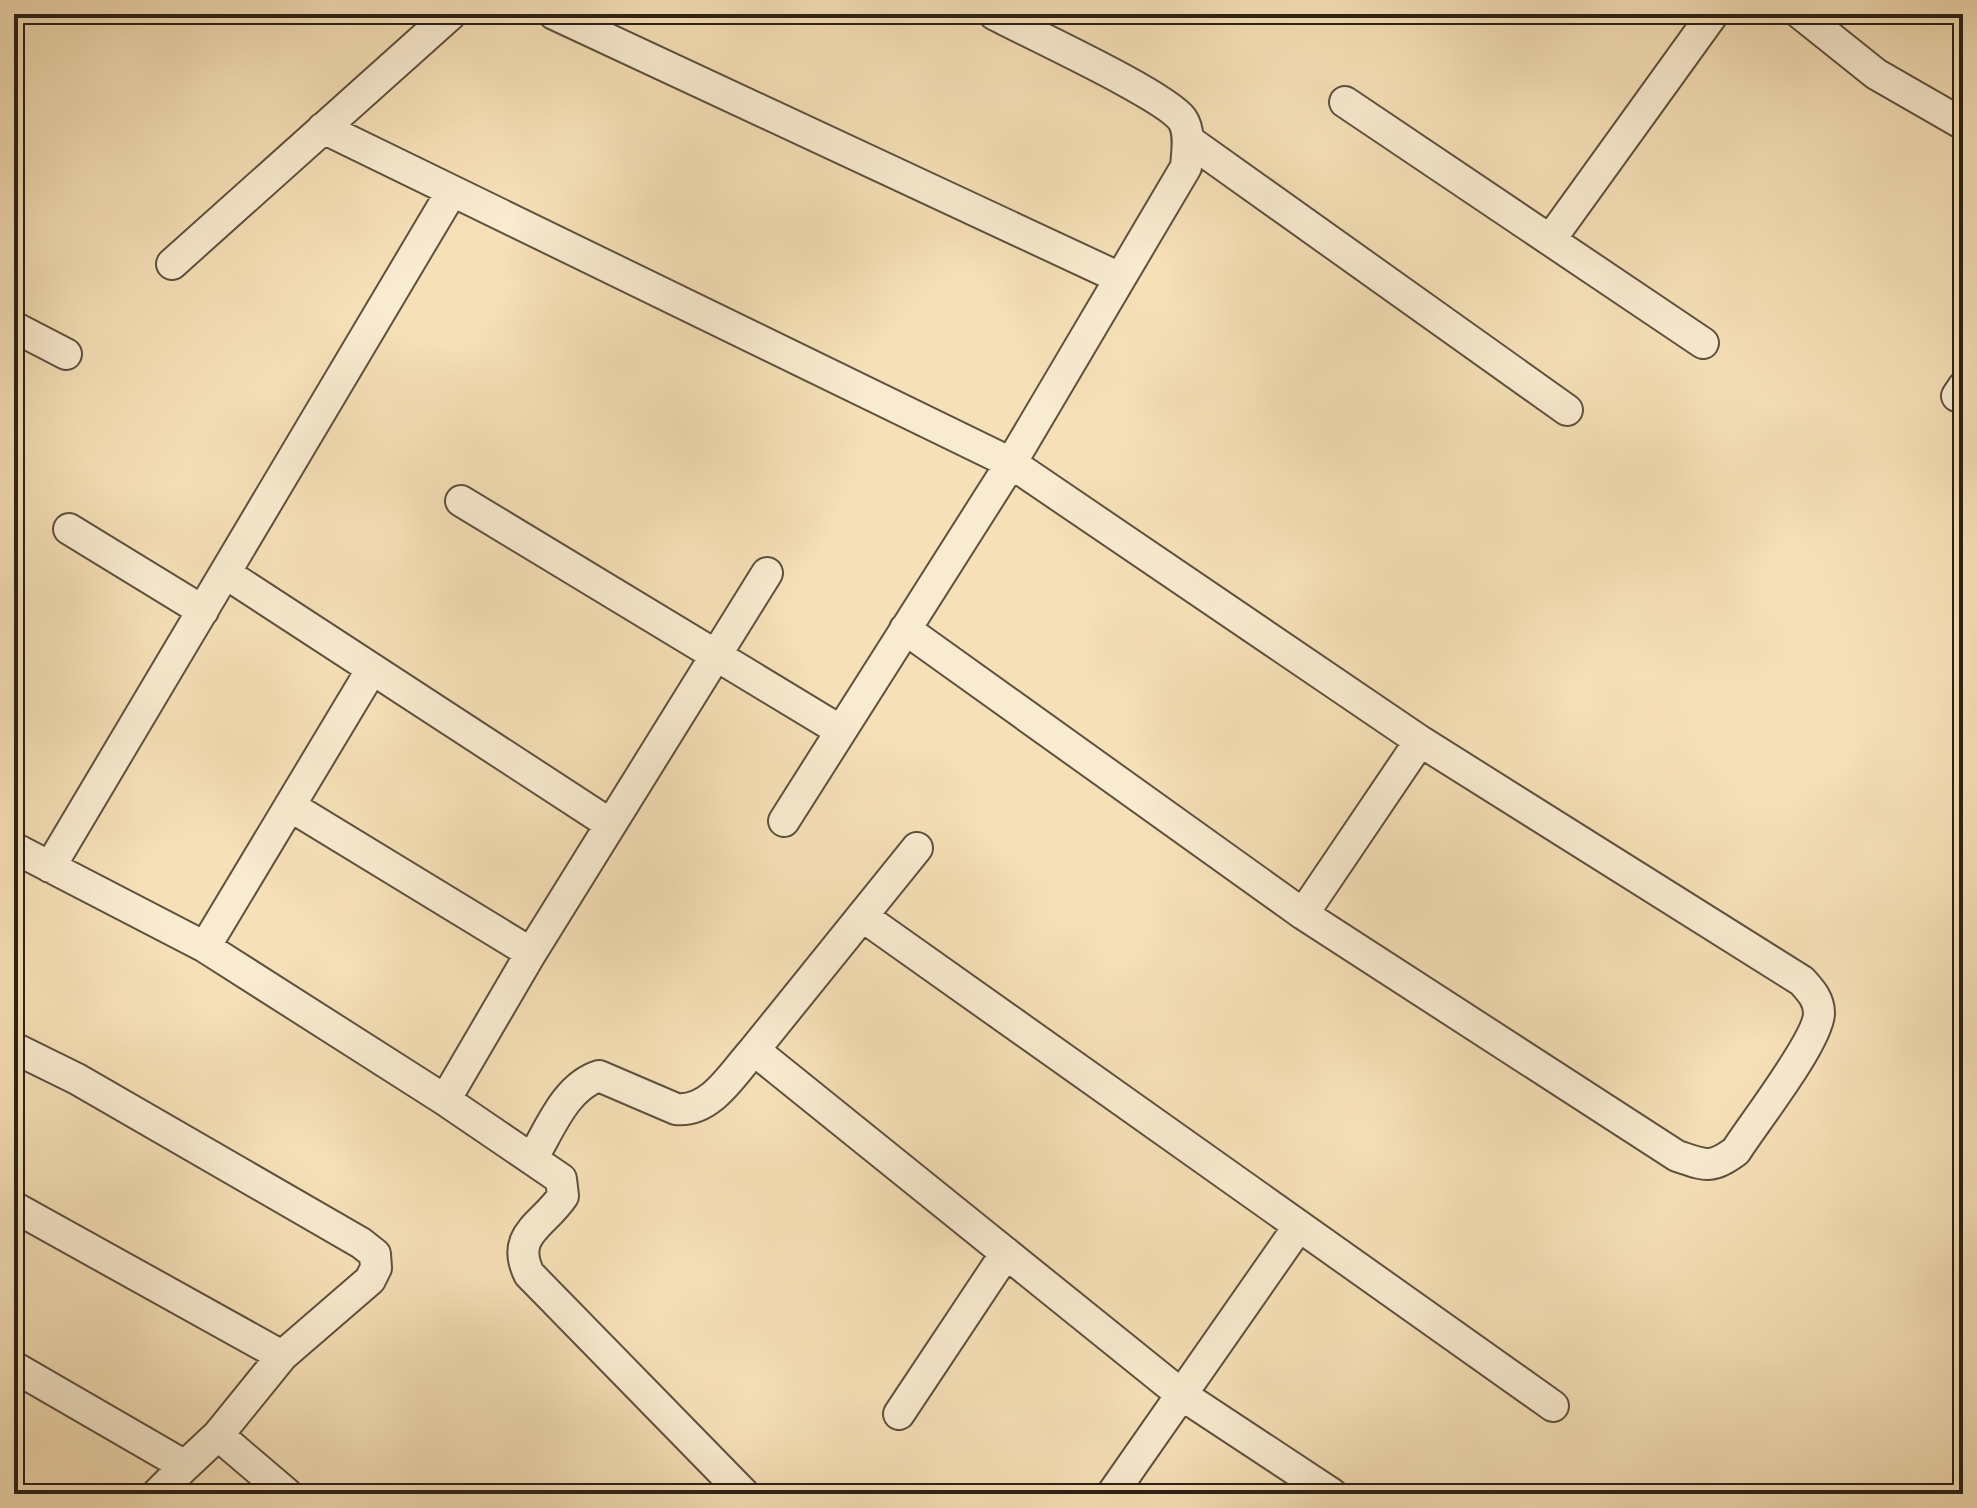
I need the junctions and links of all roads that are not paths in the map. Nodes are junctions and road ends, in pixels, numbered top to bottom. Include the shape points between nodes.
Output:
1 (451, 14) edge
2 (554, 14) edge
3 (994, 14) edge
4 (1713, 14) edge
5 (1801, 14) edge
6 (1345, 102) dead end
7 (1963, 124) edge
8 (323, 128) junction
9 (1188, 140) junction
10 (452, 191) junction
11 (1550, 240) junction
12 (172, 264) dead end
13 (1120, 278) junction
14 (14, 327) edge
15 (1703, 343) dead end
16 (66, 354) dead end
17 (1567, 410) dead end
18 (1011, 463) junction
19 (461, 501) dead end
20 (69, 529) dead end
21 (225, 573) junction
22 (767, 573) dead end
23 (203, 611) junction
24 (905, 629) junction
25 (716, 655) junction
26 (372, 669) junction
27 (841, 731) junction
28 (1420, 741) junction
29 (290, 806) junction
30 (784, 821) dead end
31 (610, 824) junction
32 (14, 848) edge
33 (917, 848) dead end
34 (50, 867) junction
35 (1303, 914) junction
36 (862, 916) junction
37 (205, 947) junction
38 (531, 953) junction
39 (14, 1048) edge
40 (754, 1050) junction
41 (445, 1100) junction
42 (532, 1159) junction
43 (17, 1214) edge
44 (1299, 1226) junction
45 (1006, 1253) junction
46 (282, 1356) junction
47 (14, 1367) edge
48 (1182, 1395) junction
49 (1553, 1406) dead end
50 (899, 1414) dead end
51 (218, 1435) junction
52 (185, 1466) junction
53 (157, 1494) edge
54 (287, 1494) edge
55 (744, 1494) edge
56 (1112, 1494) edge
57 (1332, 1494) edge

1 - 8 street
2 - 13 street
3 - 9 street via 1153,98 1182,119
4 - 11 street
5 - 7 street via 1876,74
6 - 11 street
8 - 10 street
8 - 12 street
9 - 13 street via 1186,167
9 - 17 street
10 - 18 street
10 - 21 street
11 - 15 street
13 - 18 street
14 - 16 street
18 - 24 street
18 - 28 street
19 - 25 street
20 - 23 street
21 - 23 street
21 - 26 street
22 - 25 street
23 - 34 street
24 - 27 street
24 - 35 street
25 - 27 street
25 - 31 street
26 - 29 street
26 - 31 street
27 - 30 street
28 - 35 street
28 - 35 street via 1802,981 1815,996 1819,1014 1811,1038 1736,1151 1718,1164 1677,1156
29 - 37 street
29 - 38 street
31 - 38 street
32 - 34 street
33 - 36 street
34 - 37 street
36 - 40 street
36 - 44 street
37 - 41 street
38 - 41 street
39 - 46 street via 77,1079 375,1254 370,1280
40 - 42 street via 706,1103 689,1111 599,1076 584,1081 571,1093
40 - 45 street
41 - 42 street
42 - 55 street via 561,1179 563,1196 524,1239 522,1258 529,1274
43 - 46 street
44 - 48 street
44 - 49 street
45 - 48 street
45 - 50 street
46 - 51 street
47 - 52 street
48 - 56 street
48 - 57 street
51 - 52 street
51 - 54 street
52 - 53 street

